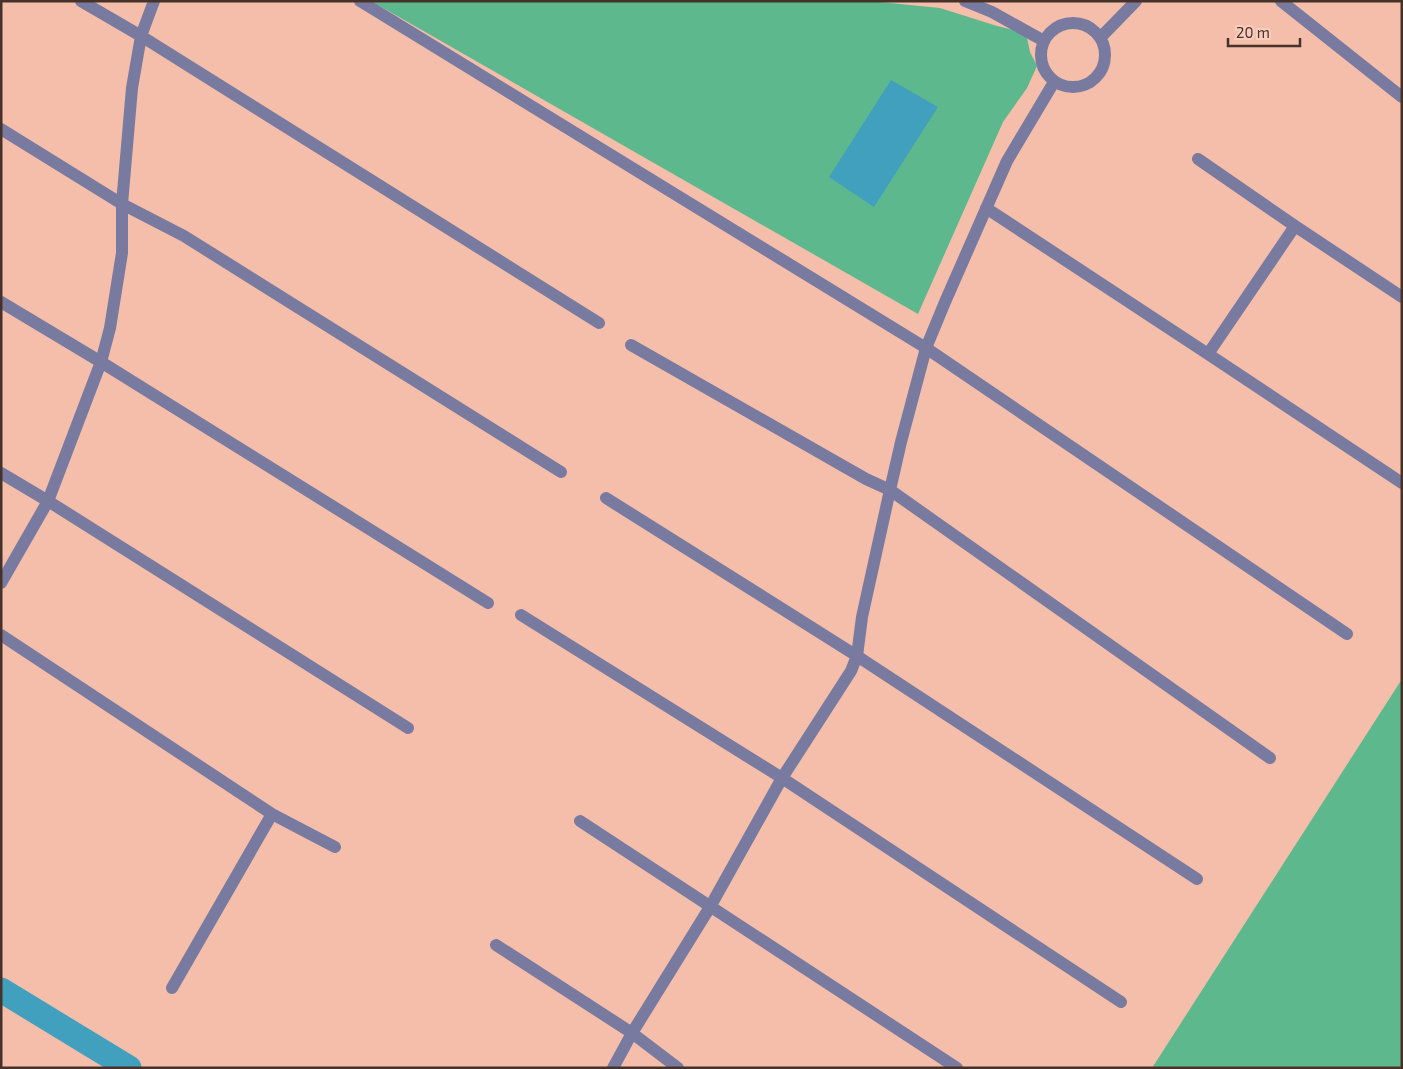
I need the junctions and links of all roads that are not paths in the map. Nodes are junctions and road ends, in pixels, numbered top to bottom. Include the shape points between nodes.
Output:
1 (81, 1) edge
2 (154, 1) edge
3 (360, 1) edge
4 (965, 1) edge
5 (1136, 1) edge
6 (1281, 1) edge
7 (141, 36) junction
8 (1100, 38) junction
9 (1044, 42) junction
10 (1054, 82) junction
11 (1402, 97) edge
12 (1, 129) edge
13 (1198, 159) dead end
14 (122, 204) junction
15 (986, 208) junction
16 (1295, 226) junction
17 (1402, 297) edge
18 (1, 302) edge
19 (599, 323) dead end
20 (632, 344) dead end
21 (926, 348) junction
22 (1208, 354) junction
23 (101, 362) junction
24 (561, 472) dead end
25 (1, 473) edge
26 (1402, 483) edge
27 (890, 490) junction
28 (606, 498) dead end
29 (48, 501) junction
30 (1, 583) edge
31 (488, 603) dead end
32 (521, 615) dead end
33 (1347, 634) dead end
34 (1, 636) edge
35 (857, 656) junction
36 (408, 728) dead end
37 (1270, 758) dead end
38 (782, 778) junction
39 (272, 814) junction
40 (580, 821) dead end
41 (335, 847) dead end
42 (1196, 879) dead end
43 (710, 907) junction
44 (496, 945) dead end
45 (172, 988) dead end
46 (1121, 1002) dead end
47 (632, 1033) junction
48 (613, 1068) edge
49 (678, 1068) edge
50 (957, 1068) edge

1 - 7 street
2 - 7 street
3 - 21 street
4 - 9 street via 992,12
5 - 8 street
6 - 11 street
7 - 14 street via 132,88
7 - 19 street
8 - 9 street via 1088,26 1071,23 1054,29
8 - 10 street via 1105,51 1104,64 1097,76 1086,84 1072,87
9 - 10 street via 1040,54 1042,66
10 - 15 street via 1007,160
12 - 14 street
13 - 16 street
14 - 23 street via 122,253
14 - 24 street via 184,236
15 - 21 street
15 - 22 street
16 - 17 street
16 - 22 street
18 - 23 street
20 - 27 street
21 - 27 street
21 - 33 street
22 - 26 street
23 - 29 street
23 - 31 street
25 - 29 street
27 - 35 street via 862,617
27 - 37 street
28 - 35 street
29 - 30 street
29 - 36 street
32 - 38 street
34 - 39 street
35 - 38 street via 851,671
35 - 42 street
38 - 43 street
38 - 46 street
39 - 41 street
39 - 45 street
40 - 43 street
43 - 47 street
43 - 50 street
44 - 47 street
47 - 48 street
47 - 49 street

